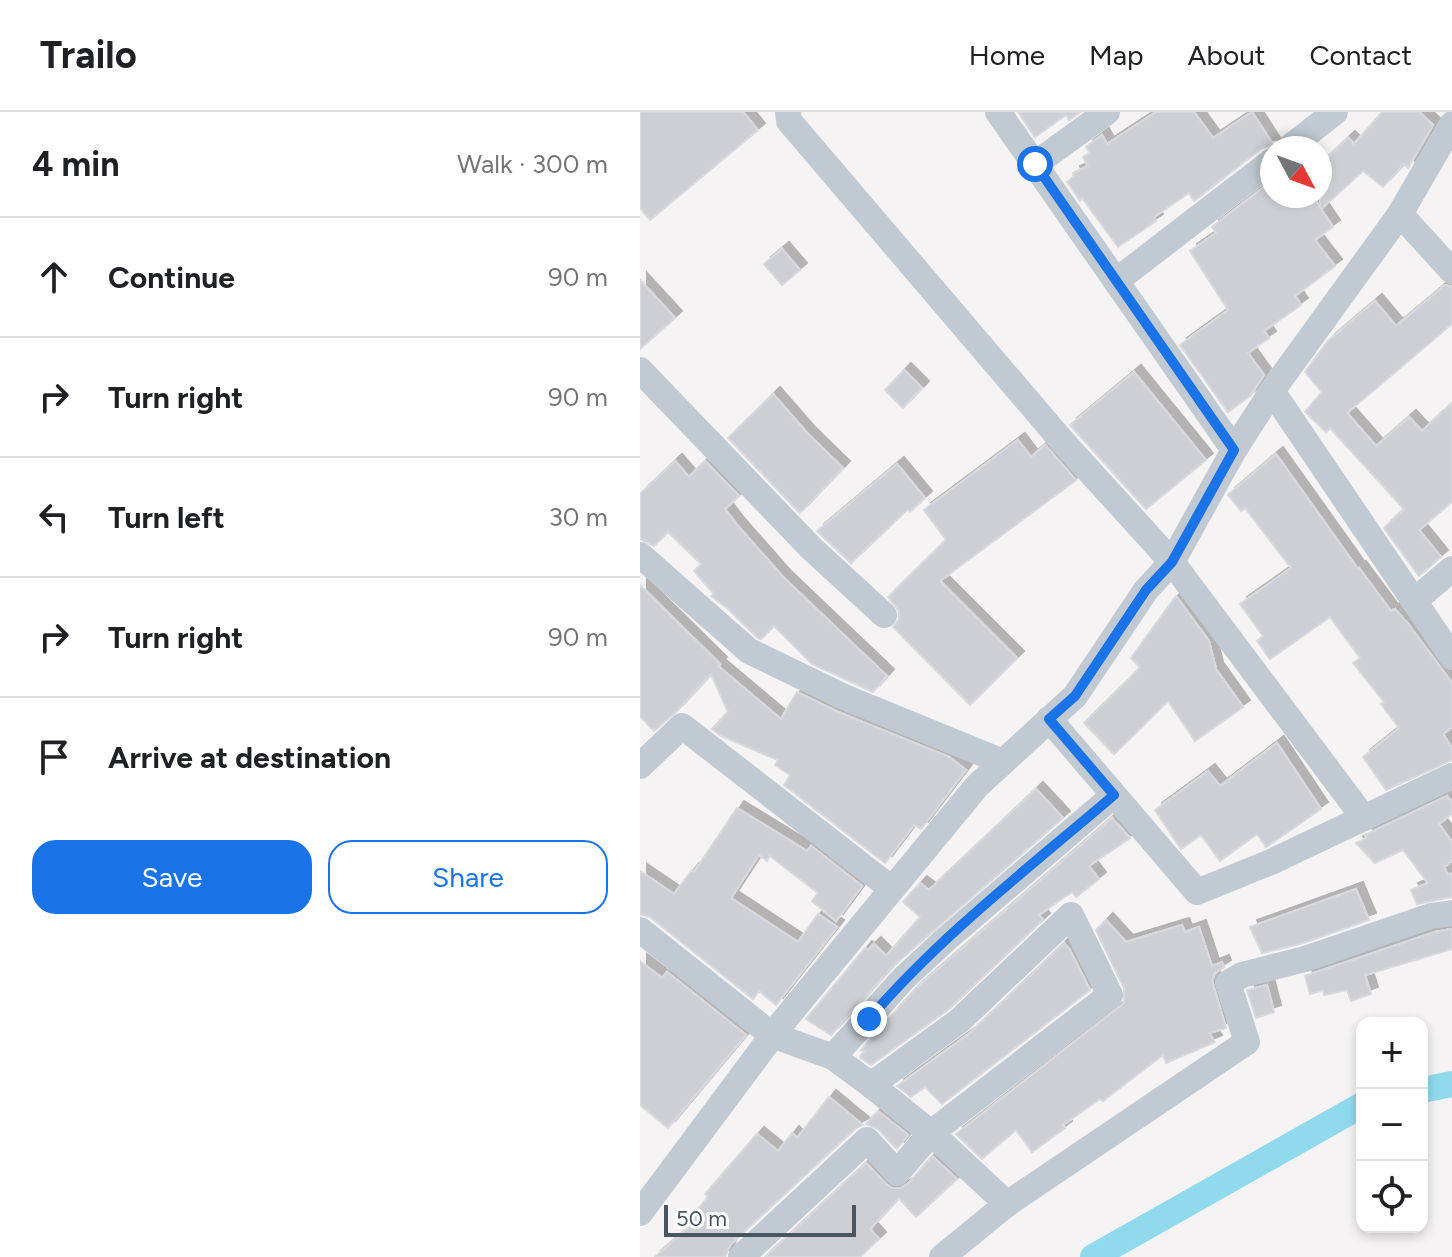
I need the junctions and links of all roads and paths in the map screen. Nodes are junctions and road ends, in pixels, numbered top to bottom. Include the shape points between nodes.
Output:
1 (788, 112) edge
2 (998, 112) edge
3 (1107, 112) edge
4 (1335, 112) edge
5 (1452, 124) edge
6 (1304, 136) edge
7 (1035, 164) junction
8 (1260, 170) edge
9 (1400, 214) junction
10 (1452, 271) edge
11 (1116, 281) junction
12 (640, 370) edge
13 (1272, 391) junction
14 (1234, 450) junction
15 (640, 555) edge
16 (1172, 562) junction
17 (1452, 569) edge
18 (1414, 601) junction
19 (884, 615) dead end
20 (1452, 657) edge
21 (1049, 719) junction
22 (1003, 762) junction
23 (640, 766) edge
24 (1452, 776) edge
25 (1114, 795) junction
26 (1364, 818) junction
27 (892, 889) junction
28 (1452, 913) edge
29 (640, 930) edge
30 (772, 1035) junction
31 (833, 1057) junction
32 (871, 1085) junction
33 (931, 1133) junction
34 (1007, 1204) junction
35 (640, 1213) edge
36 (741, 1257) edge
37 (942, 1257) edge

1 - 16 street via 789,121 1062,441
2 - 7 street
3 - 7 street
4 - 6 street
5 - 9 street
7 - 11 street
8 - 11 street
9 - 10 street
9 - 13 street
11 - 14 street
12 - 19 street via 811,548
13 - 14 street
13 - 18 street
14 - 16 street
15 - 22 street via 749,651 844,697
16 - 21 street via 1146,590 1075,696
16 - 26 street
17 - 18 street
18 - 20 street
21 - 22 street
21 - 25 street
22 - 27 street
23 - 27 street via 682,726
24 - 26 street
25 - 26 street via 1197,892
25 - 31 street via 903,979
27 - 30 street
28 - 34 street via 1228,983 1247,1042
29 - 30 street
30 - 31 street
30 - 35 street
31 - 32 street
32 - 33 street
32 - 33 street via 959,1021 1071,915 1110,995
33 - 34 street
33 - 36 street via 897,1173 867,1140
34 - 37 street

